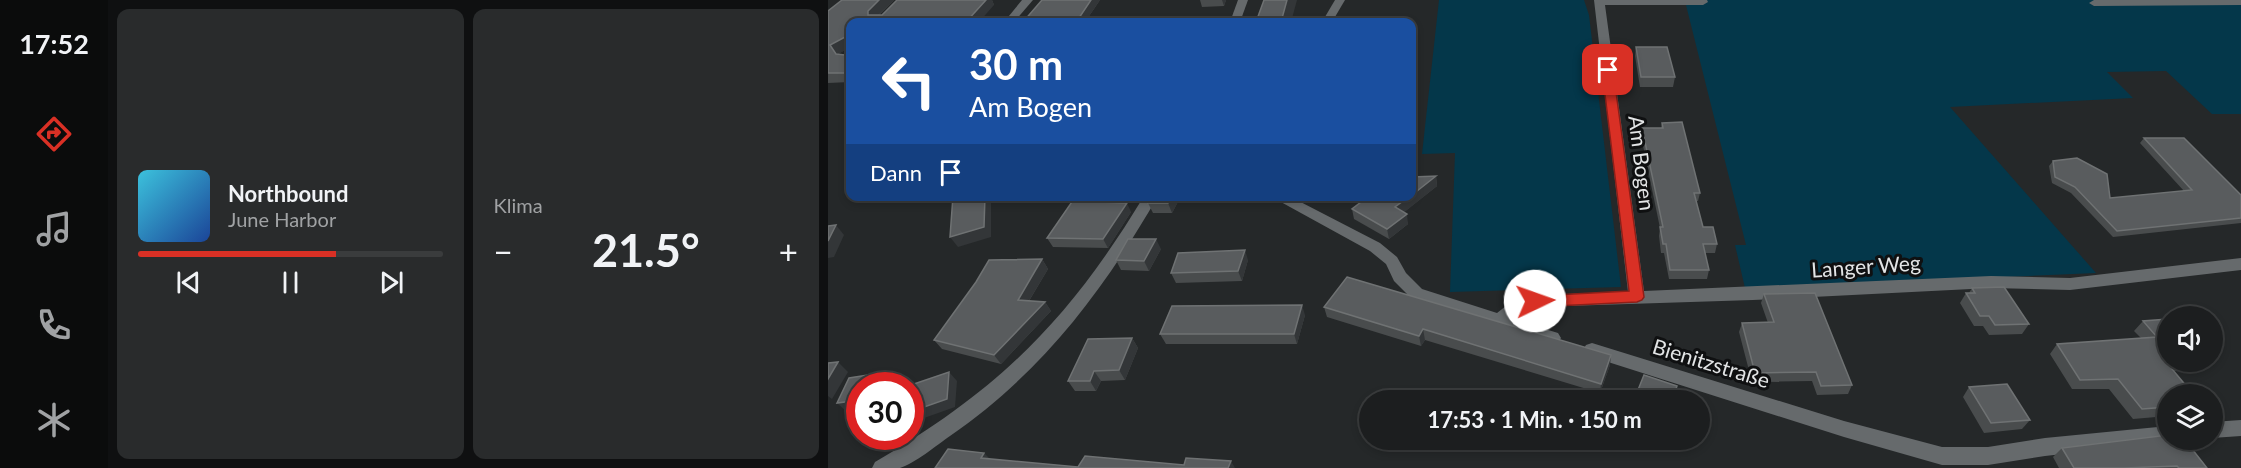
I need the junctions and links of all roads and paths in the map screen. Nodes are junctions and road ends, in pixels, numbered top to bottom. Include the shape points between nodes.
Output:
1 (1028, 0) edge
2 (1243, 0) edge
3 (1340, 0) edge
4 (1599, 1) edge
5 (1703, 2) dead end
6 (2241, 2) edge
7 (2094, 3) dead end
8 (1012, 18) edge
9 (1236, 18) edge
10 (1329, 18) edge
11 (1148, 201) edge
12 (1287, 201) edge
13 (2241, 264) edge
14 (1637, 297) junction
15 (1499, 321) junction
16 (2241, 428) edge
17 (2223, 429) edge
18 (2157, 435) edge
19 (882, 468) edge

1 - 8 street
2 - 9 street
3 - 10 street
4 - 5 street
4 - 14 street, Am Bogen
6 - 7 street
11 - 19 street via 1110,267 1044,347 974,410
12 - 15 street, Bienitzstraße via 1375,247 1392,261 1400,277 1416,293
13 - 14 street, Langer Weg via 2070,284 1991,282
14 - 15 street, Langer Weg via 1535,301 1517,306
15 - 18 street, Bienitzstraße via 1942,456 1988,456
16 - 17 street

